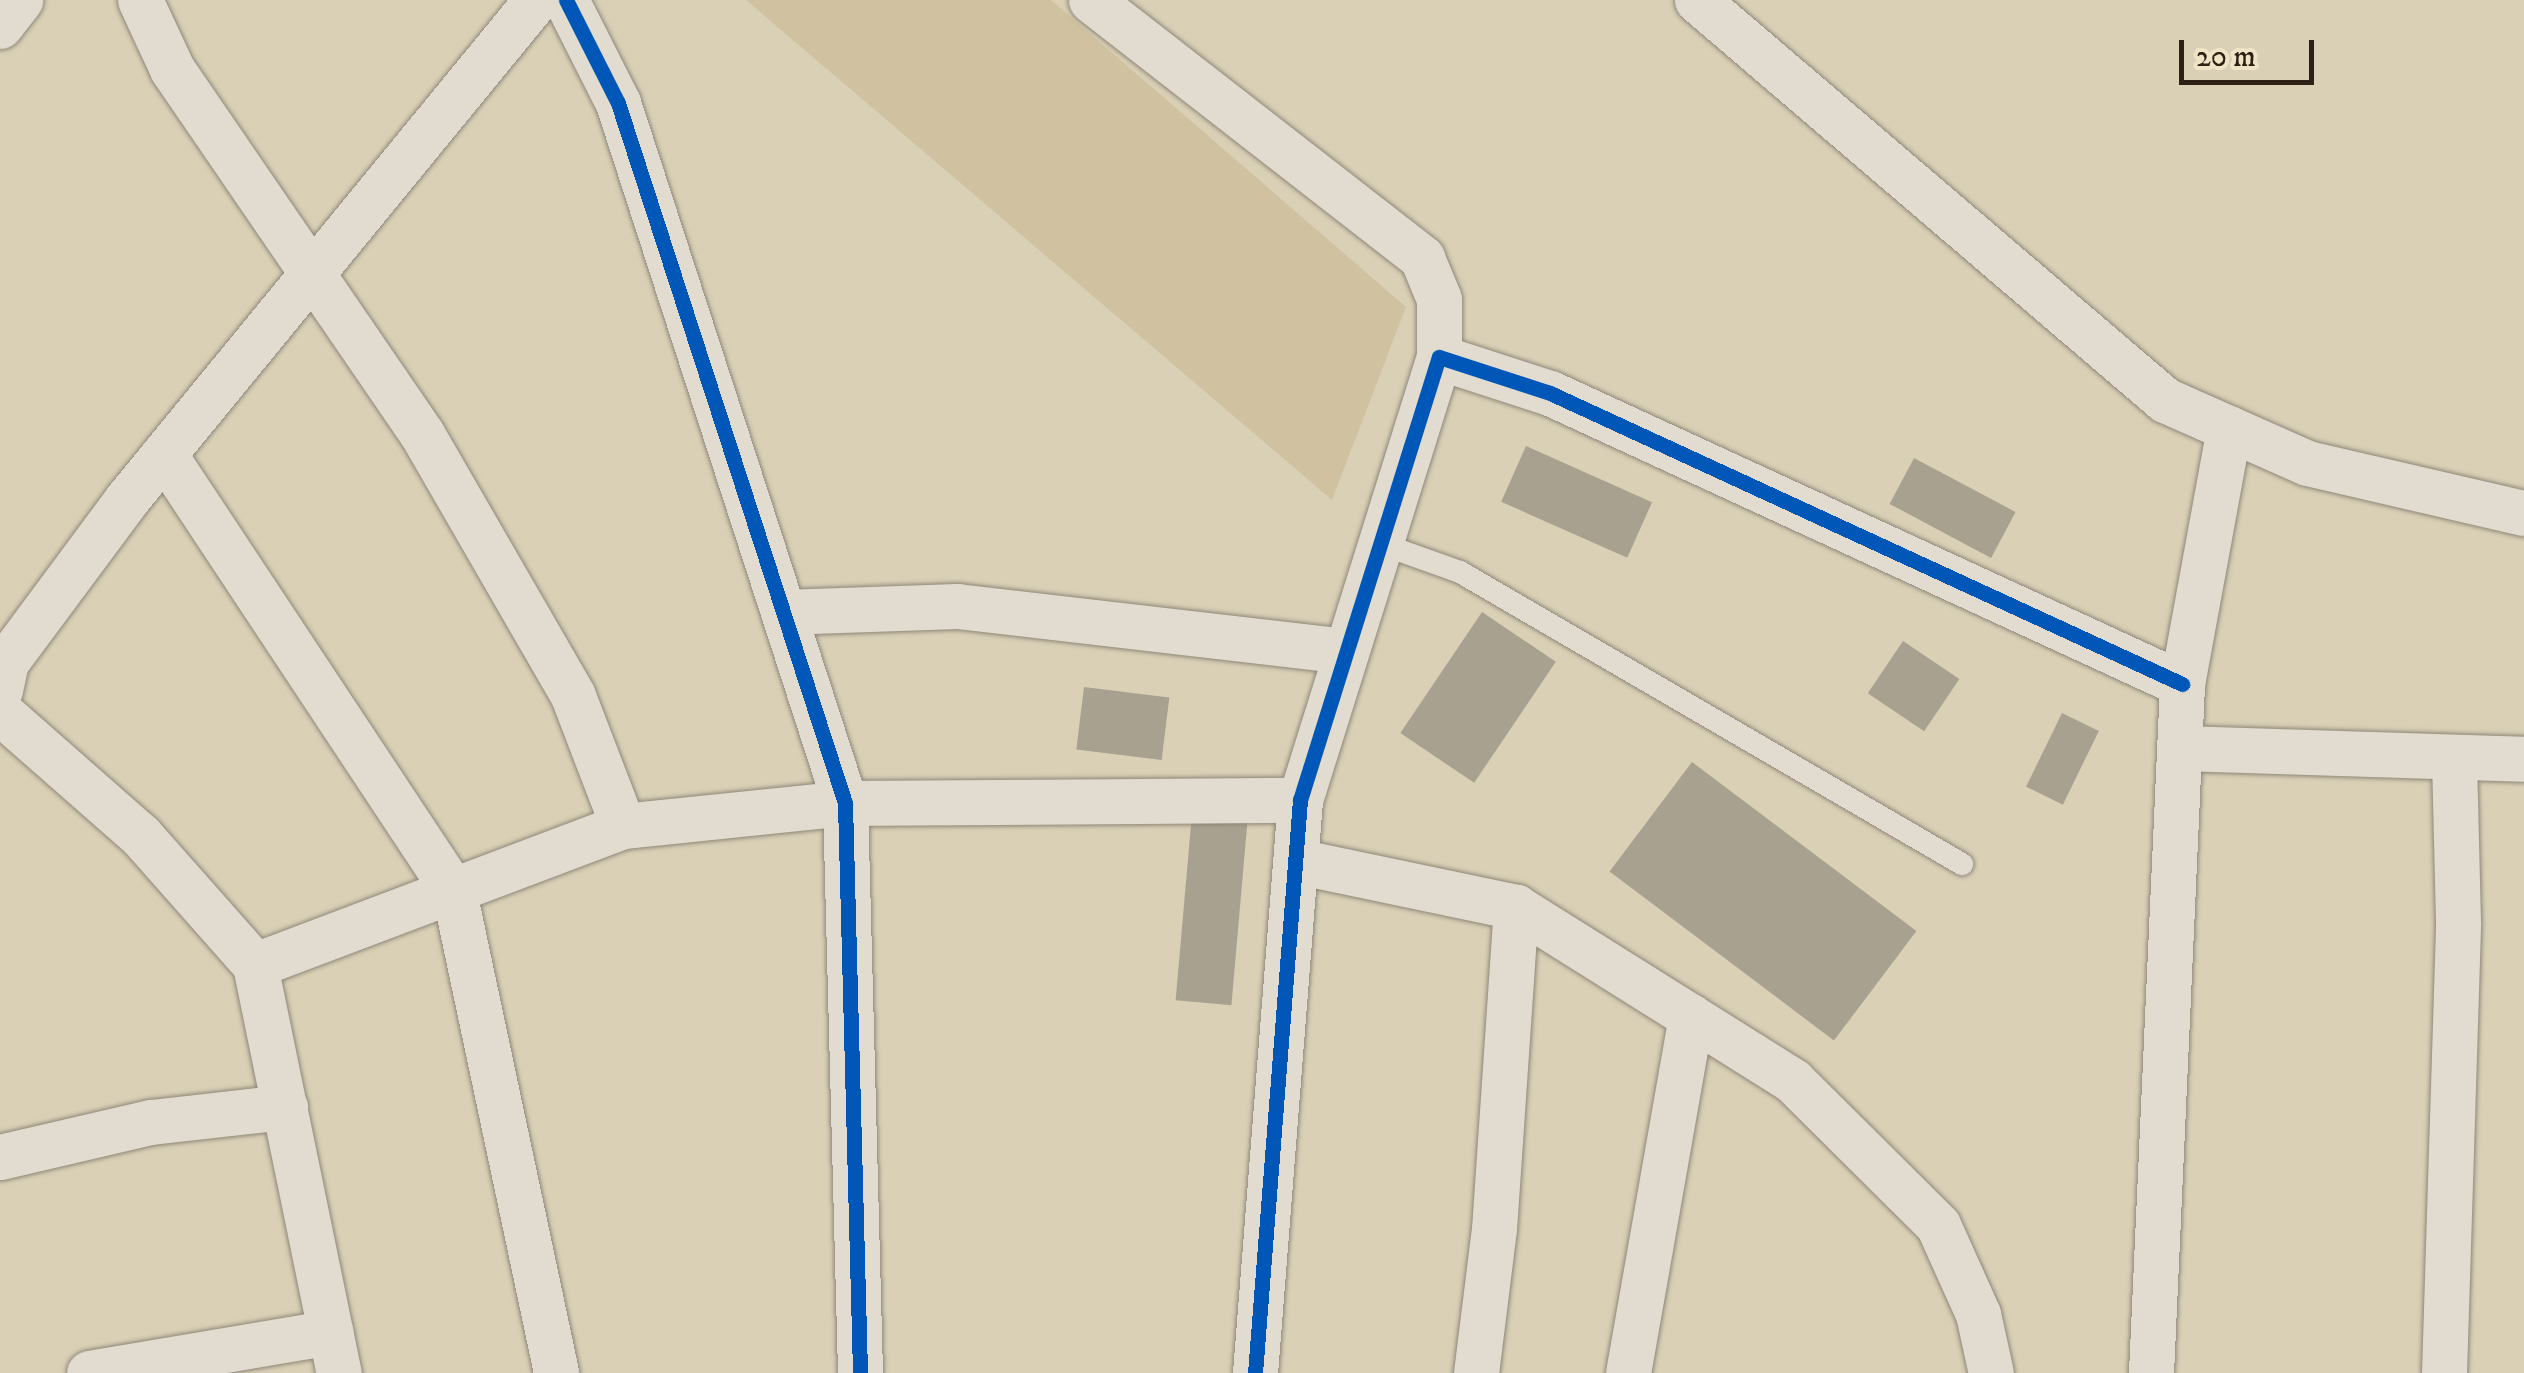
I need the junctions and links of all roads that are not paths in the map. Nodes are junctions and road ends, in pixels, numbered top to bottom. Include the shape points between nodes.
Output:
1 (20, 0) edge
2 (140, 0) edge
3 (536, 0) edge
4 (566, 0) edge
5 (1091, 0) edge
6 (1697, 0) edge
7 (0, 26) edge
8 (309, 273) junction
9 (1439, 358) junction
10 (2228, 428) junction
11 (164, 454) junction
12 (2524, 513) edge
13 (1376, 542) junction
14 (783, 612) junction
15 (1344, 651) junction
16 (2182, 684) junction
17 (0, 690) edge
18 (0, 712) edge
19 (2180, 748) junction
20 (2454, 757) junction
21 (2524, 759) edge
22 (1300, 800) junction
23 (845, 803) junction
24 (623, 826) junction
25 (1296, 861) junction
26 (1962, 864) dead end
27 (454, 892) junction
28 (1516, 908) junction
29 (255, 965) junction
30 (1691, 1017) junction
31 (284, 1108) junction
32 (0, 1157) edge
33 (335, 1352) edge
34 (1635, 1368) edge
35 (90, 1373) edge
36 (556, 1373) edge
37 (860, 1373) edge
38 (1255, 1373) edge
39 (1476, 1373) edge
40 (1992, 1373) edge
41 (2151, 1373) edge
42 (2444, 1373) edge

1 - 7 street
2 - 8 street via 172,69
3 - 8 street
4 - 14 street via 618,103
5 - 9 street via 1422,258 1439,299
6 - 10 street via 2165,400
8 - 11 street
8 - 24 street via 422,434 573,696
9 - 13 street
9 - 16 street via 1550,393
10 - 12 street via 2307,464
10 - 16 street
11 - 17 street via 6,662
11 - 27 street
13 - 15 street
13 - 26 lane via 1460,572
14 - 15 street via 958,606
14 - 23 street
15 - 22 street
16 - 19 street
18 - 29 street via 141,836
19 - 20 street
19 - 41 street
20 - 21 street
20 - 42 street via 2458,922
22 - 23 street
22 - 25 street
23 - 24 street
23 - 37 street
24 - 27 street
25 - 28 street
25 - 38 street
27 - 29 street
27 - 36 street
28 - 30 street
28 - 39 street via 1494,1229
29 - 31 street
30 - 34 street
30 - 40 street via 1792,1081 1938,1226 1978,1314
31 - 32 street via 151,1122
31 - 33 street
33 - 35 street

